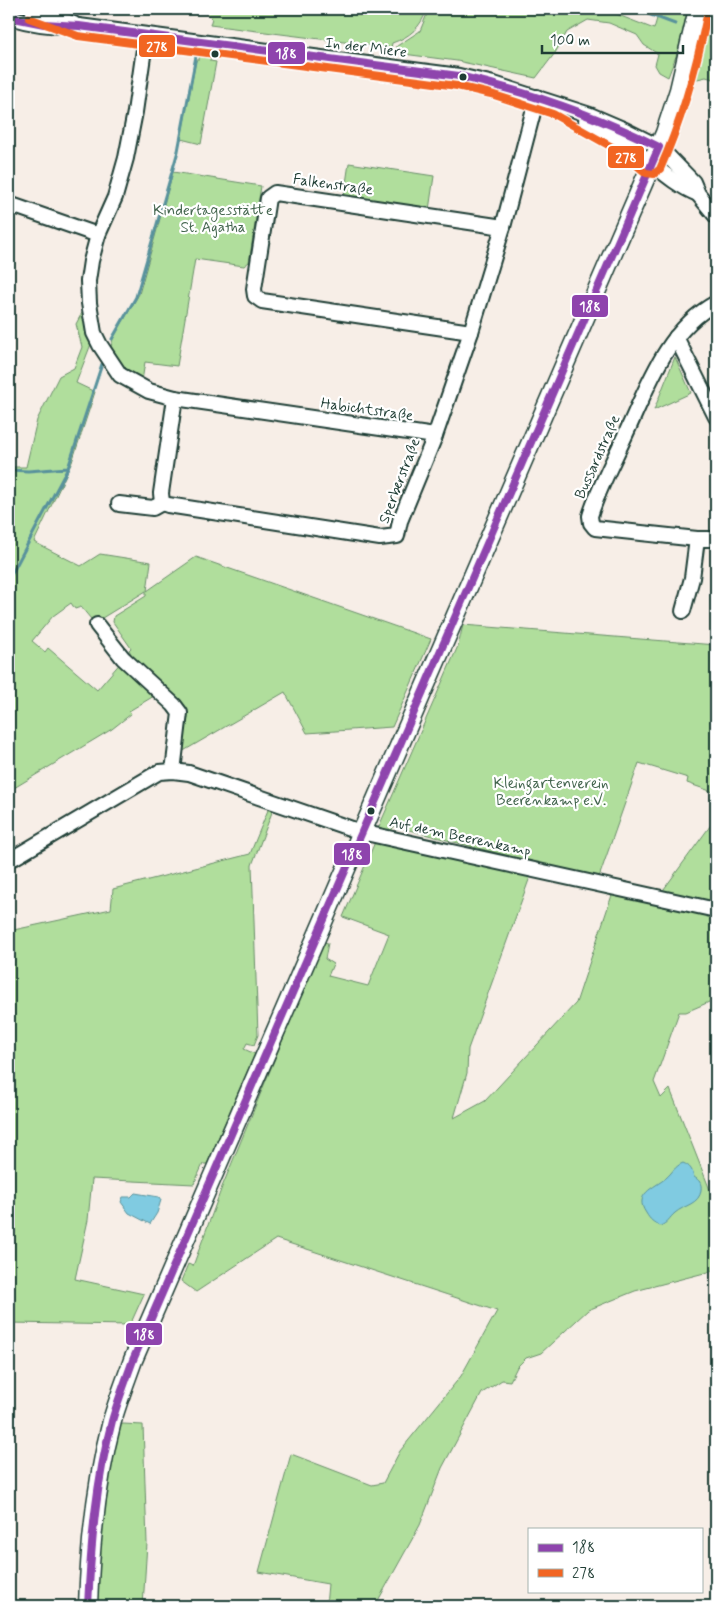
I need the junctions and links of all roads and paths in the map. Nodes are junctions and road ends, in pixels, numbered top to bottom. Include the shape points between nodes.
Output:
1 (32, 9) edge
2 (698, 9) edge
3 (9, 17) edge
4 (79, 26) junction
5 (146, 36) junction
6 (537, 96) junction
7 (557, 105) junction
8 (658, 147) junction
9 (651, 164) junction
10 (698, 194) junction
11 (9, 204) edge
12 (716, 216) edge
13 (503, 227) junction
14 (98, 235) junction
15 (716, 303) edge
16 (471, 332) junction
17 (676, 337) junction
18 (175, 398) junction
19 (716, 417) edge
20 (434, 436) junction
21 (162, 503) junction
22 (119, 504) dead end
23 (697, 539) junction
24 (716, 539) edge
25 (683, 611) dead end
26 (96, 625) dead end
27 (173, 771) junction
28 (362, 832) junction
29 (9, 859) edge
30 (716, 910) edge
31 (88, 1606) edge

1 - 4 street, In der Miere
2 - 8 main road via 673,112
3 - 4 street, In der Miere via 55,26
4 - 5 street, In der Miere
5 - 6 street, In der Miere via 460,76
5 - 14 street, Habichtstraße via 126,158
6 - 7 street, In der Miere
6 - 13 street, Sperberstraße
7 - 8 street, In der Miere via 590,115
7 - 9 street, In der Miere via 625,143
8 - 9 main road
8 - 10 street, In der Miere via 693,182
9 - 10 street, In der Miere
9 - 28 main road
10 - 12 street, In der Miere
11 - 14 street
13 - 16 street, Sperberstraße
13 - 16 street, Falkenstraße via 275,193 268,198 254,289 255,296 262,301
14 - 18 street, Habichtstraße via 88,281 94,332 120,375 149,391
15 - 17 street, Bussardstraße via 694,318
16 - 20 street, Sperberstraße
17 - 19 street
17 - 23 street, Bussardstraße via 661,358 590,516 595,528
18 - 20 street, Habichtstraße
18 - 21 street
20 - 21 street, Sperberstraße via 396,536 380,538
21 - 22 street, Sperberstraße via 153,508
23 - 24 street, Bussardstraße
23 - 25 street via 692,578
26 - 27 street via 123,658 180,713
27 - 28 street, Auf dem Beerenkamp via 189,773
27 - 29 street, Auf dem Beerenkamp via 158,772
28 - 30 street, Auf dem Beerenkamp
28 - 31 main road via 132,1360 112,1421 96,1495

